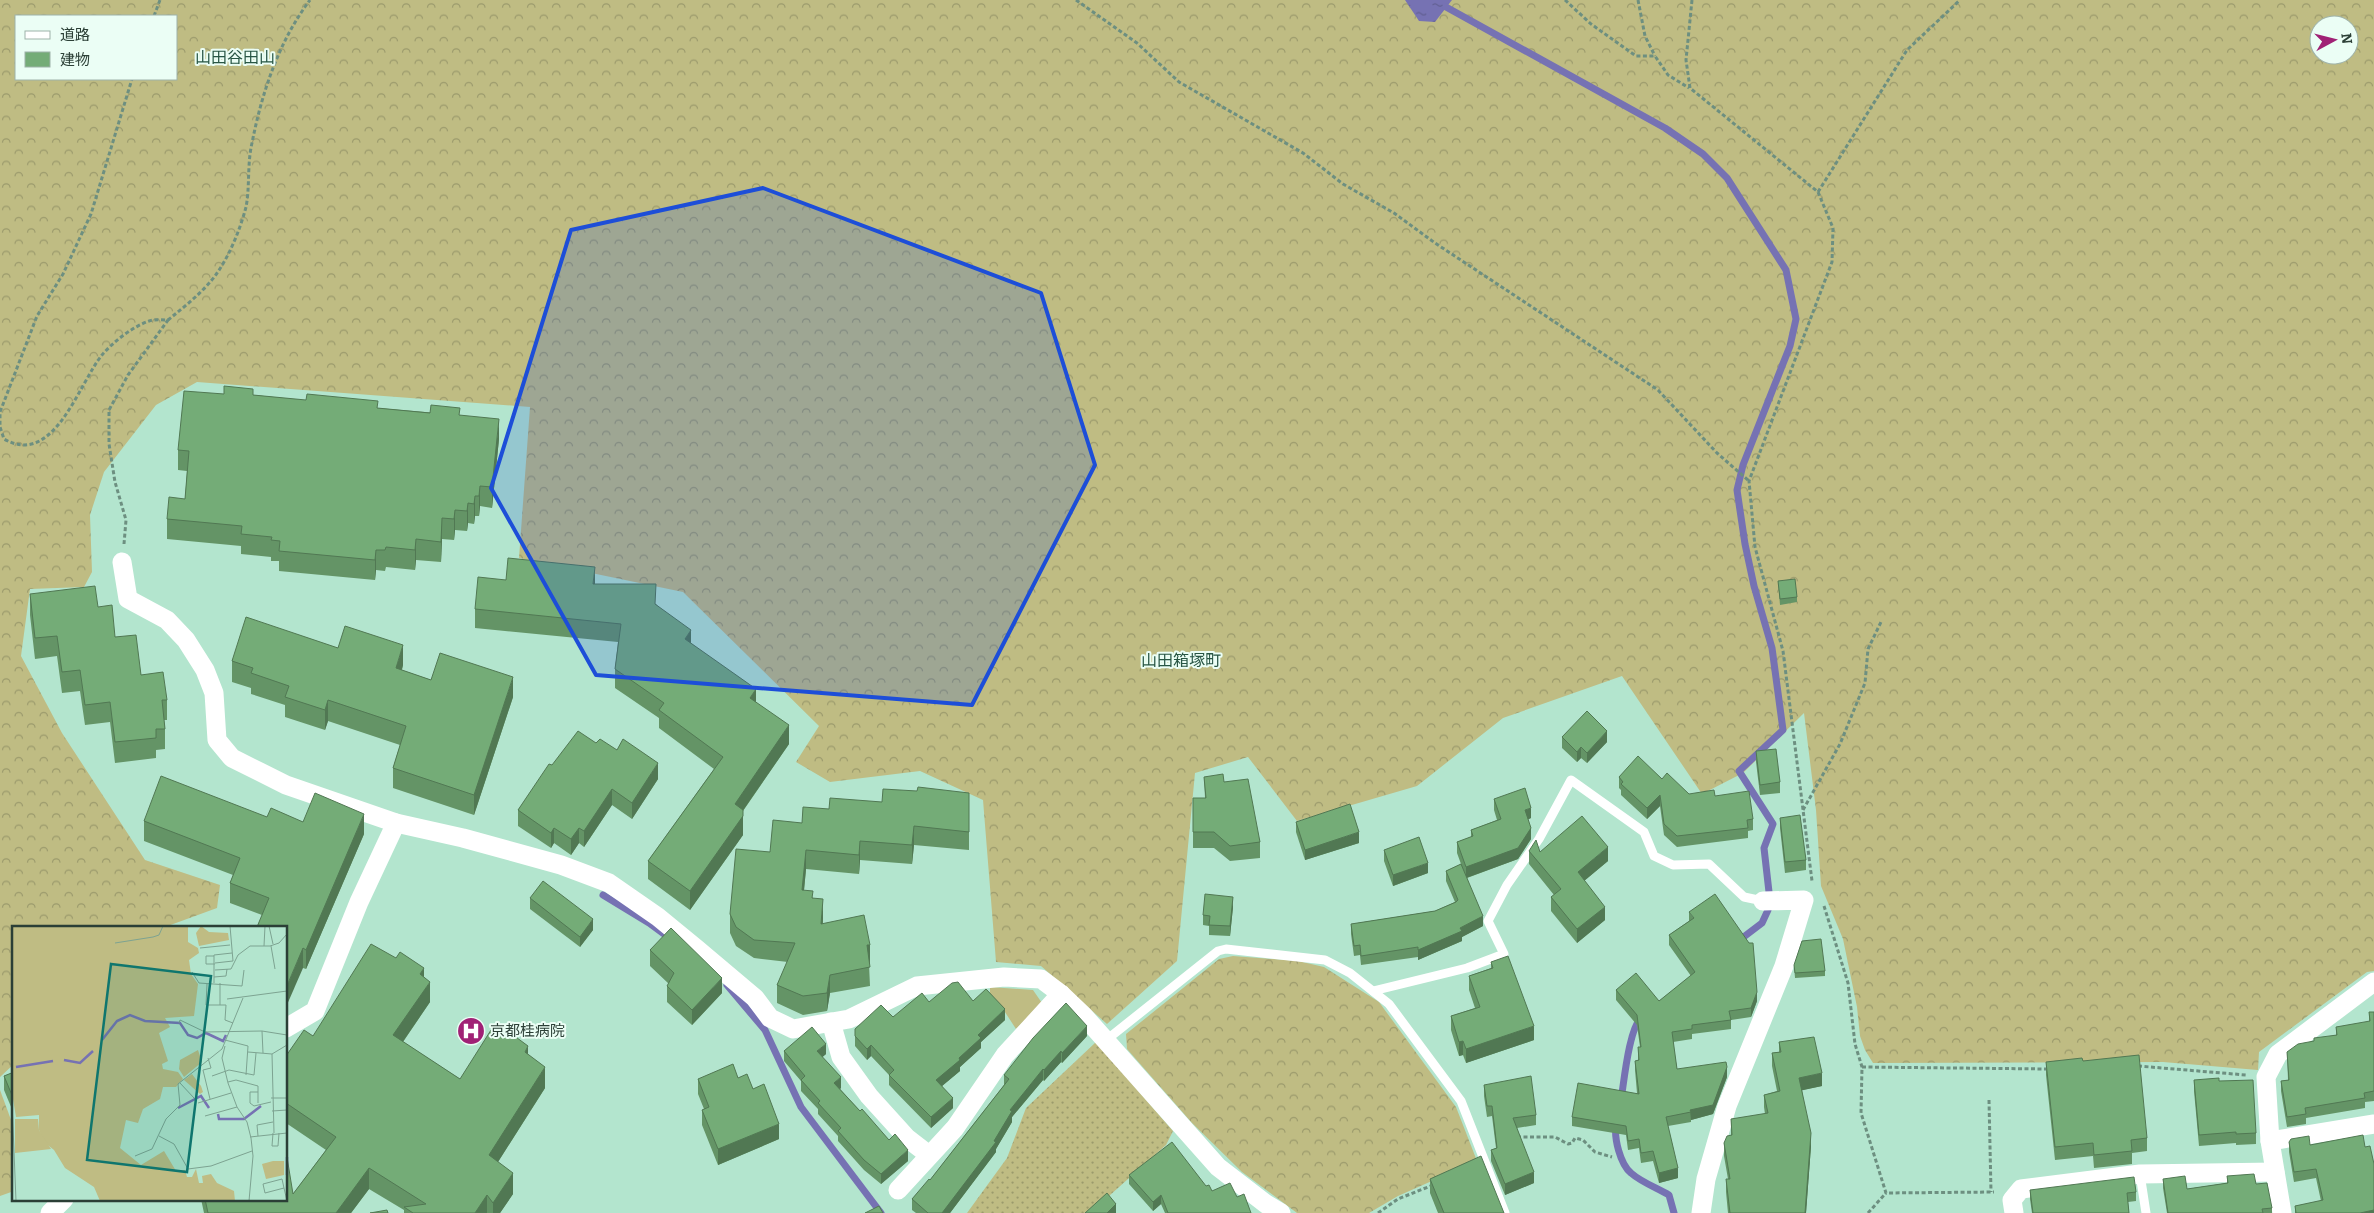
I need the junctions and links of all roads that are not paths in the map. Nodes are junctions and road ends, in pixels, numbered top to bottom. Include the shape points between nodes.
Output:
1 (122, 562) road end
2 (396, 823) junction
3 (1770, 901) joint
4 (2374, 982) edge
5 (1373, 991) junction
6 (1061, 994) junction
7 (831, 1022) junction
8 (288, 1027) edge
9 (1105, 1041) junction
10 (2374, 1124) edge
11 (2270, 1140) junction
12 (930, 1155) junction
13 (2275, 1172) junction
14 (2140, 1174) junction
15 (898, 1190) dead end
16 (63, 1200) edge
17 (50, 1213) edge
18 (1281, 1213) edge
19 (1505, 1213) edge
20 (1701, 1213) edge
21 (2014, 1213) edge
22 (2146, 1213) edge
23 (2282, 1213) edge

1 - 2 street via 128,599 167,620 186,640 205,670 214,694 217,740 232,758 286,785
2 - 7 street via 561,865 609,883 691,944 755,998 770,1018 793,1029
2 - 8 street via 359,902 315,1010
3 - 5 lane via 1744,897 1709,864 1673,865 1654,856 1644,832 1571,780 1488,921 1504,954 1467,968
3 - 20 street via 1804,900 1784,966 1727,1106 1706,1179
4 - 11 street via 2278,1054 2266,1077
5 - 9 lane via 1325,960 1226,949 1218,951
5 - 19 lane via 1390,1004 1462,1102
6 - 7 street via 1041,979 1004,977 917,986 849,1019
6 - 9 street
6 - 12 street via 1005,1055 954,1128
7 - 12 street via 842,1057 869,1096 907,1138
9 - 18 street via 1218,1167
10 - 11 street
11 - 13 street
12 - 15 street
13 - 14 street
13 - 23 street
14 - 21 street via 2021,1189 2012,1200
14 - 22 lane
16 - 17 street

